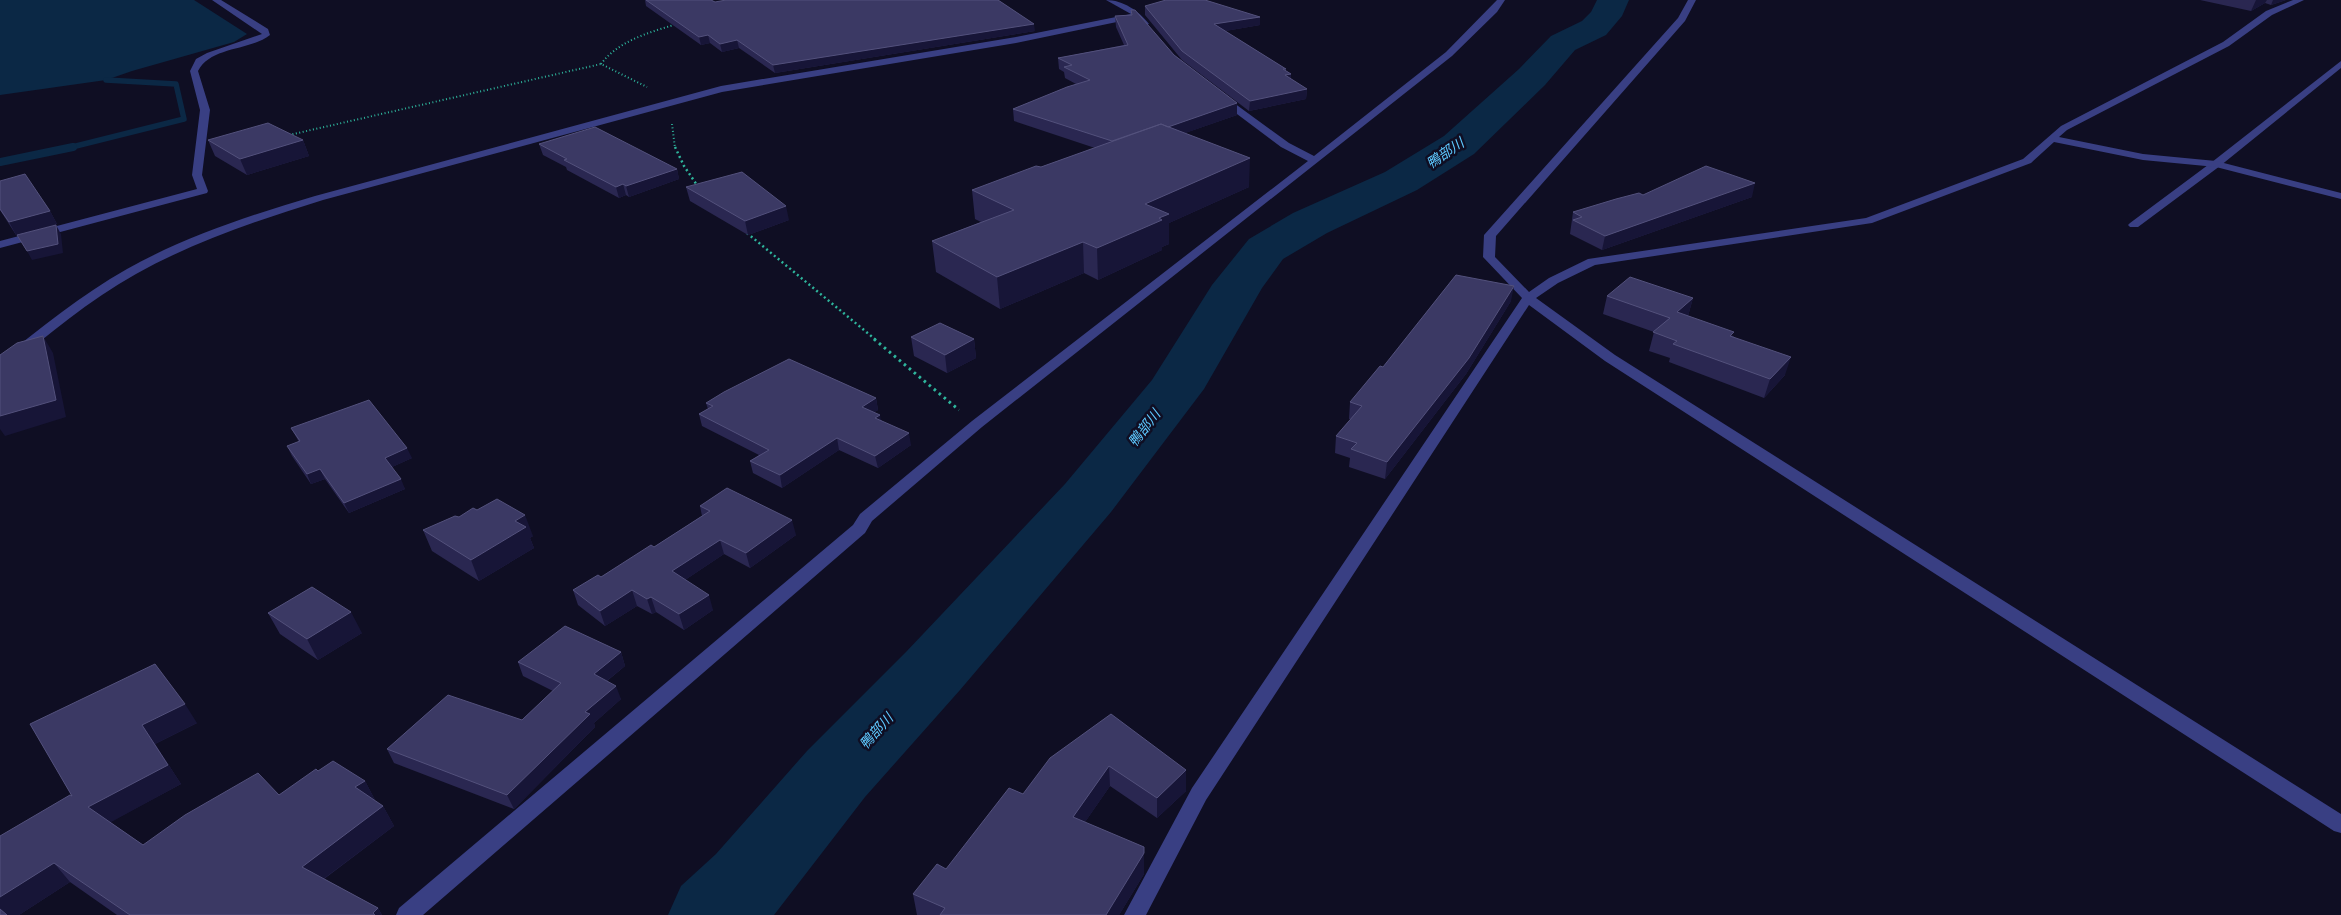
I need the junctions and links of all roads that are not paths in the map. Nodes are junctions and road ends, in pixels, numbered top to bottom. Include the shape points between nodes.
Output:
1 (216, 0) edge
2 (1110, 0) edge
3 (1501, 0) edge
4 (1692, 0) edge
5 (2300, 0) edge
6 (1138, 16) junction
7 (1155, 36) edge
8 (2341, 64) edge
9 (1212, 91) edge
10 (2053, 139) junction
11 (1315, 161) junction
12 (2216, 164) junction
13 (2341, 196) edge
14 (2134, 225) dead end
15 (0, 245) edge
16 (1529, 297) junction
17 (0, 367) edge
18 (2341, 826) edge
19 (407, 915) edge
20 (1135, 915) edge

1 - 15 street via 265,31 266,35 210,55 199,62 194,71 205,110 197,175 204,191
2 - 6 street
3 - 11 street via 1449,54
4 - 16 street via 1682,19 1490,236 1489,257
5 - 10 street via 2268,13 2226,44 2064,128
6 - 7 street
6 - 17 street via 1016,40 721,89 255,217 157,258 106,287
8 - 12 street
9 - 11 street via 1285,145
10 - 12 street via 2143,156
10 - 16 street via 2027,161 1868,221 1592,262 1558,278
11 - 19 street via 977,424
12 - 13 street
12 - 14 street
16 - 18 street via 1610,358
16 - 20 street via 1199,794

